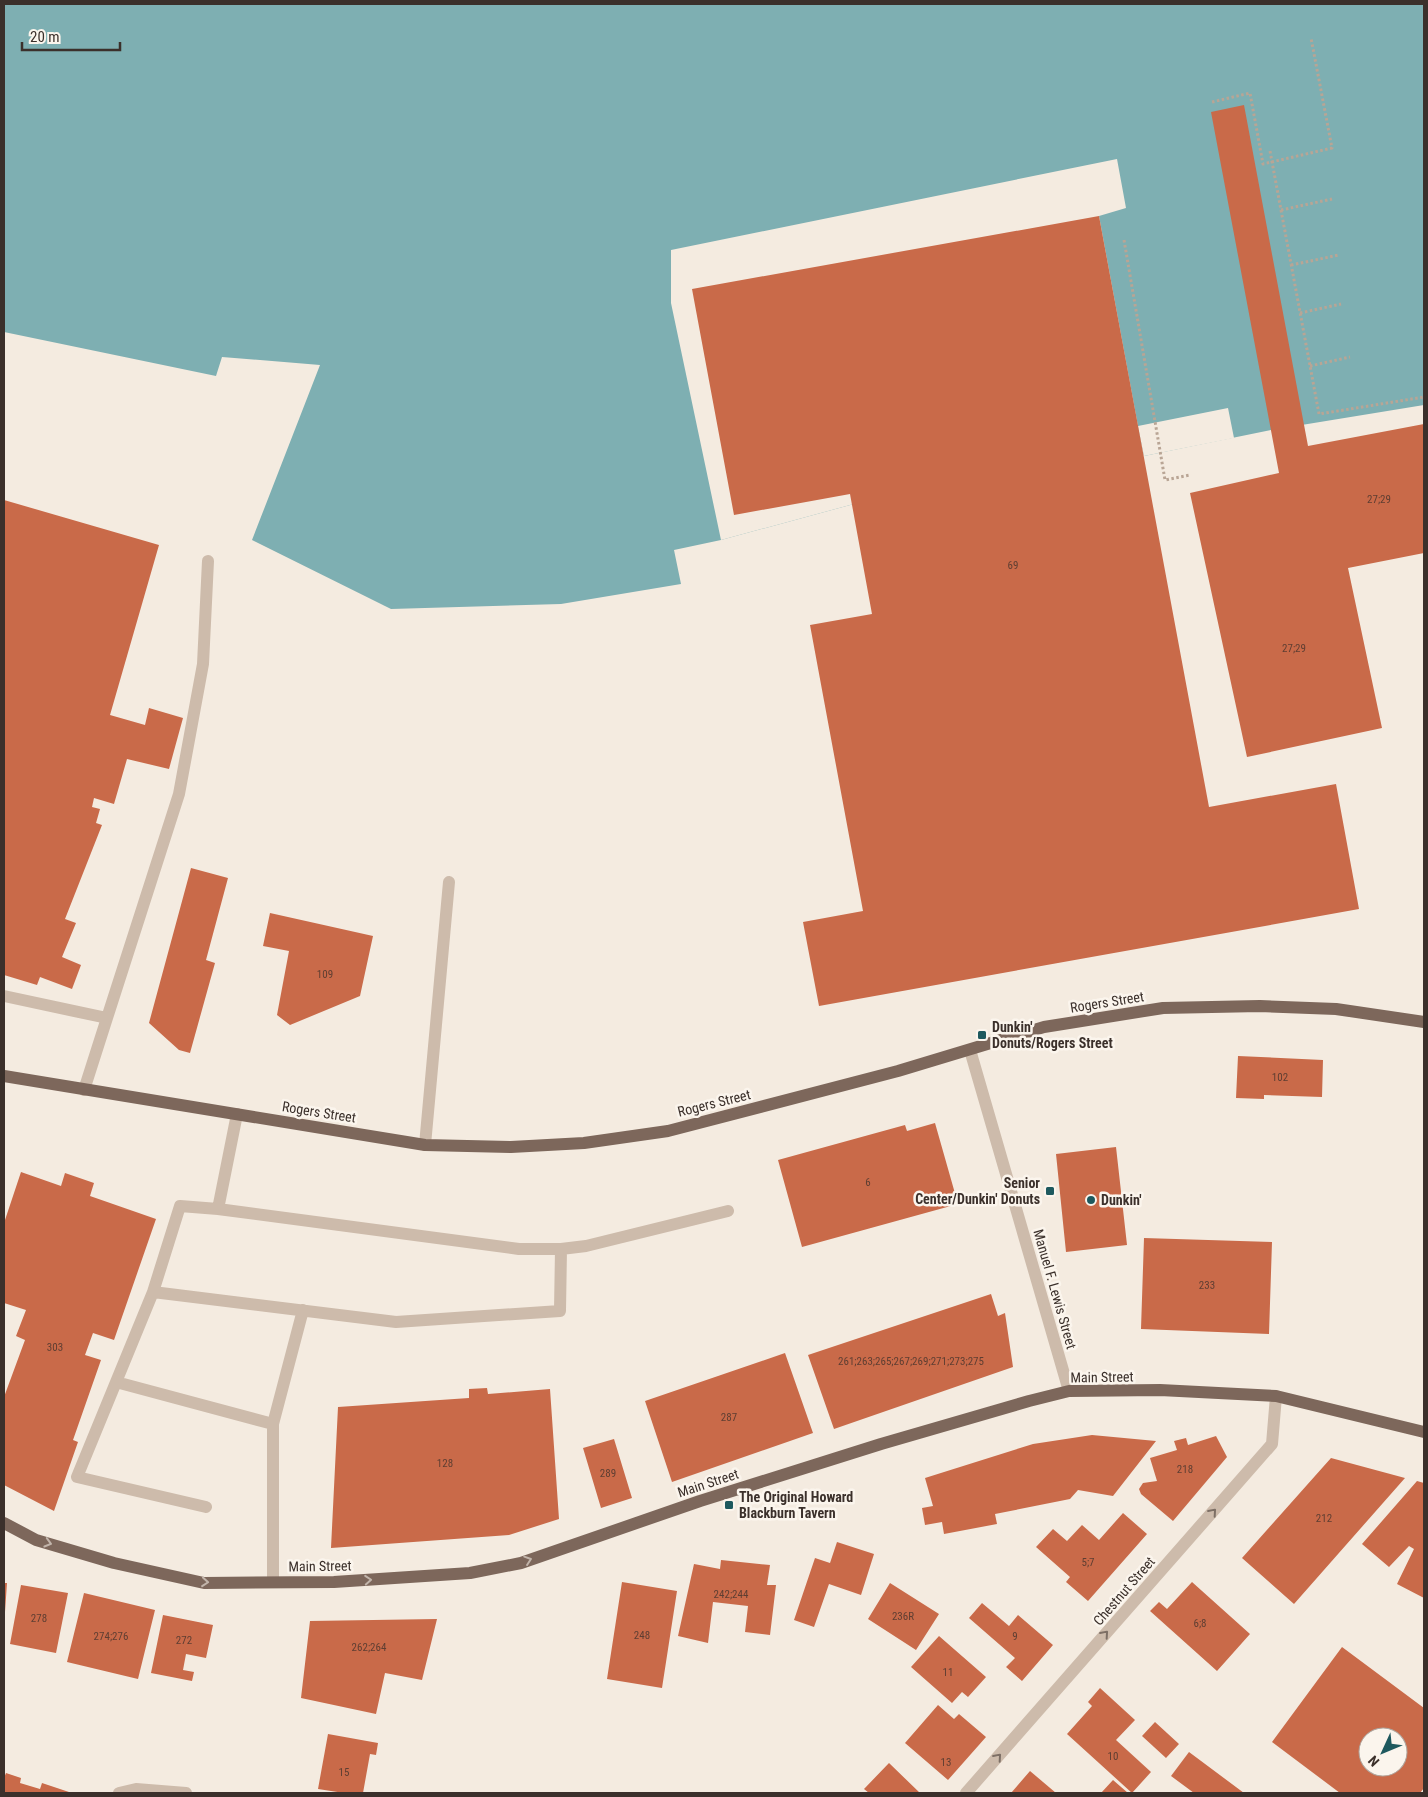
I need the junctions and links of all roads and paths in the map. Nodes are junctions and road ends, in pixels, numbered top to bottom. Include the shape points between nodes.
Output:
1 (1311, 38) dead end
2 (1212, 102) dead end
3 (1270, 151) dead end
4 (1272, 162) junction
5 (1332, 199) dead end
6 (1281, 210) junction
7 (1124, 240) dead end
8 (1339, 255) dead end
9 (1291, 265) junction
10 (1341, 304) dead end
11 (1300, 313) junction
12 (1350, 357) dead end
13 (1310, 366) junction
14 (1424, 396) edge
15 (1190, 476) dead end
16 (208, 561) dead end
17 (449, 882) dead end
18 (4, 996) edge
19 (107, 1018) junction
20 (1424, 1022) edge
21 (970, 1050) junction
22 (4, 1076) edge
23 (84, 1090) junction
24 (237, 1114) junction
25 (425, 1145) junction
26 (218, 1209) junction
27 (728, 1211) dead end
28 (561, 1249) junction
29 (153, 1292) junction
30 (303, 1310) junction
31 (116, 1382) junction
32 (1069, 1391) junction
33 (1276, 1396) junction
34 (273, 1424) junction
35 (1424, 1432) edge
36 (206, 1507) dead end
37 (4, 1523) edge
38 (273, 1582) junction
39 (119, 1793) edge
40 (186, 1793) edge
41 (966, 1793) edge

1 - 4 path via 1332,148
2 - 4 path via 1250,93 1263,164
3 - 4 path
4 - 6 path
5 - 6 path
6 - 9 path
7 - 15 path via 1165,480
8 - 9 path
9 - 11 path
10 - 11 path
11 - 13 path
12 - 13 path
13 - 14 path via 1319,414
16 - 19 street via 203,664 180,794
17 - 25 street
18 - 19 street
19 - 23 street
20 - 21 main road, Rogers Street via 1336,1010 1260,1006 1163,1008 1044,1027
21 - 25 main road, Rogers Street via 668,1131 566,1144 510,1147
21 - 32 street, Manuel F. Lewis Street
22 - 23 main road, Rogers Street
23 - 24 main road, Rogers Street
24 - 25 main road, Rogers Street
24 - 26 street
26 - 28 street via 519,1249
26 - 29 street via 180,1206
27 - 28 street via 586,1246
28 - 30 street via 560,1310 396,1322
29 - 30 street
29 - 31 street
30 - 34 street
31 - 34 street
31 - 36 street via 77,1478
32 - 33 main road, Main Street via 1160,1390
38 -> 32 main road, Main Street via 334,1582 470,1573 521,1563 872,1446
33 - 35 main road, Main Street
41 -> 33 street, Chestnut Street via 1272,1444
34 - 38 street
37 -> 38 main road, Main Street via 36,1540 114,1563 204,1583
39 - 40 street via 136,1789

